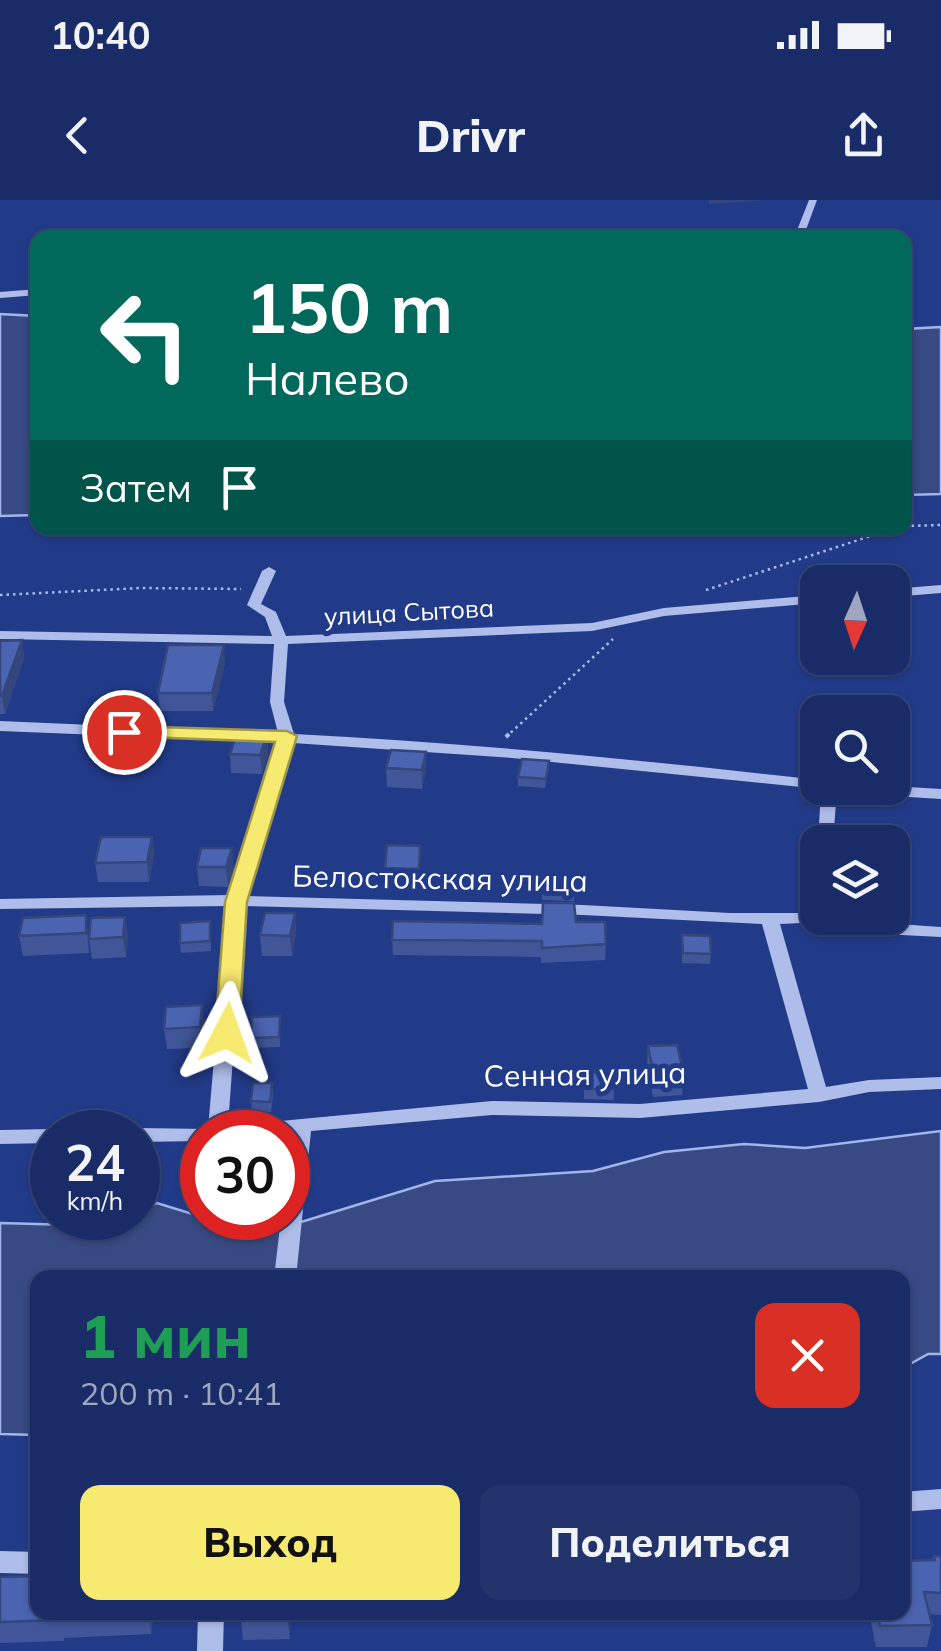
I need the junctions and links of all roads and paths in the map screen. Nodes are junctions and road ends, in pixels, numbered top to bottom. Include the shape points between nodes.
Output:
1 (814, 200) edge
2 (801, 230) edge
3 (30, 293) edge
4 (0, 295) edge
5 (941, 524) edge
6 (912, 526) edge
7 (268, 571) dead end
8 (941, 589) edge
9 (260, 590) junction
10 (910, 592) edge
11 (0, 595) edge
12 (800, 600) edge
13 (0, 635) edge
14 (281, 640) junction
15 (0, 726) edge
16 (287, 736) junction
17 (800, 783) edge
18 (910, 792) edge
19 (941, 794) edge
20 (236, 902) junction
21 (0, 904) edge
22 (800, 919) edge
23 (770, 920) junction
24 (910, 930) edge
25 (941, 932) edge
26 (941, 1083) edge
27 (819, 1094) junction
28 (220, 1110) edge
29 (310, 1124) edge
30 (30, 1137) edge
31 (0, 1138) edge
32 (289, 1240) edge
33 (286, 1270) edge
34 (941, 1499) edge
35 (910, 1501) edge
36 (0, 1562) edge
37 (30, 1563) edge
38 (211, 1620) edge
39 (210, 1651) edge

1 - 2 street
3 - 4 street
5 - 6 path
7 - 9 street
8 - 10 street
9 - 11 path
9 - 14 street via 254,605 271,615
12 - 14 street, улица Сытова via 664,612 592,627
13 - 14 street, улица Сытова
14 - 16 street via 277,702
15 - 16 street
16 - 17 street
16 - 20 street
18 - 19 street
20 - 21 street, Белостокская улица
20 - 23 street, Белостокская улица
20 - 28 street
22 - 23 street, Белостокская улица
23 - 27 street
24 - 25 street
26 - 27 street, Сенная улица
27 - 29 street, Сенная улица via 640,1111 492,1108
30 - 31 street
32 - 33 street
34 - 35 street
36 - 37 street
38 - 39 street

